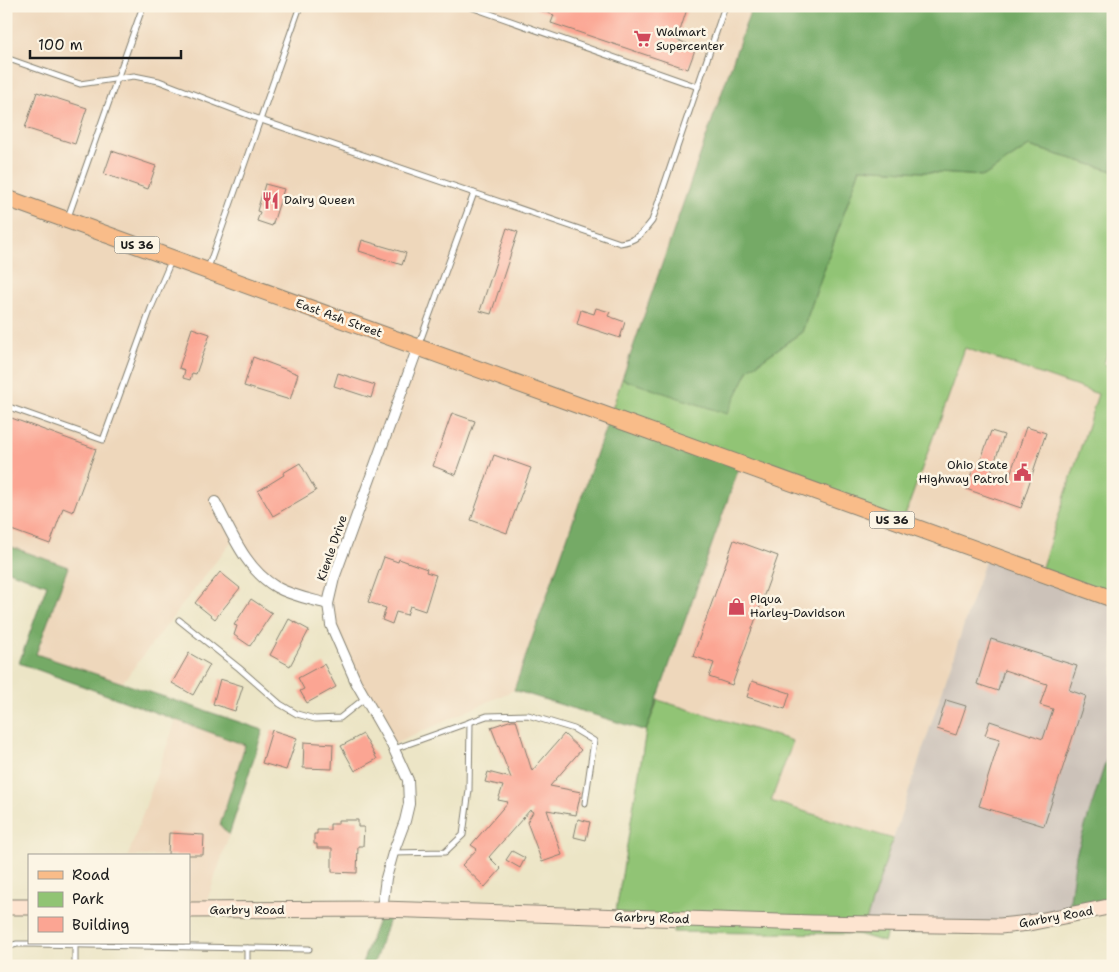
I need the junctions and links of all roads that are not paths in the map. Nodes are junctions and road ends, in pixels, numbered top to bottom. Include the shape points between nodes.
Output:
1 (143, 6) edge
2 (300, 6) edge
3 (468, 6) edge
4 (725, 6) edge
5 (6, 58) edge
6 (118, 80) junction
7 (698, 87) junction
8 (261, 120) junction
9 (474, 193) junction
10 (6, 198) edge
11 (66, 219) junction
12 (172, 257) junction
13 (207, 270) junction
14 (418, 347) junction
15 (6, 406) edge
16 (215, 502) dead end
17 (1113, 600) edge
18 (328, 604) junction
19 (179, 620) dead end
20 (366, 698) junction
21 (470, 722) junction
22 (394, 749) junction
23 (585, 803) dead end
24 (392, 853) junction
25 (1113, 906) edge
26 (6, 907) edge
27 (28, 907) edge
28 (382, 909) junction
29 (190, 910) edge
30 (75, 944) edge
31 (6, 947) edge
32 (248, 948) junction
33 (309, 949) dead end
34 (247, 965) edge
35 (75, 966) edge

1 - 6 lane
2 - 8 lane
3 - 7 lane
4 - 7 lane
5 - 6 lane via 80,84
6 - 8 lane via 134,76 159,81
6 - 11 lane
7 - 9 lane via 652,221 632,242 620,244
8 - 9 lane
8 - 13 lane
9 - 14 lane, Kienle Drive
10 - 11 main road, East Ash Street / US 36
11 - 12 main road, East Ash Street / US 36
12 - 13 main road, East Ash Street / US 36
12 - 15 lane via 103,440
13 - 14 main road, East Ash Street / US 36
14 - 17 main road, East Ash Street / US 36
14 - 18 street, Kienle Drive via 334,578
16 - 18 street via 255,570 275,586
18 - 20 street, Kienle Drive via 331,625
19 - 20 lane via 280,704 297,714 315,720 340,718
20 - 22 street, Kienle Drive
21 - 22 lane
21 - 23 lane via 487,716 528,715 574,729 594,741
21 - 24 lane via 469,790 463,835 444,852
22 - 24 street, Kienle Drive via 408,780 409,804
24 - 28 street, Kienle Drive
25 - 28 street, Garbry Road via 1000,926
26 - 27 street
28 - 29 street, Garbry Road
30 - 31 lane via 17,944
30 - 32 lane
30 - 35 lane
32 - 33 lane
32 - 34 lane

